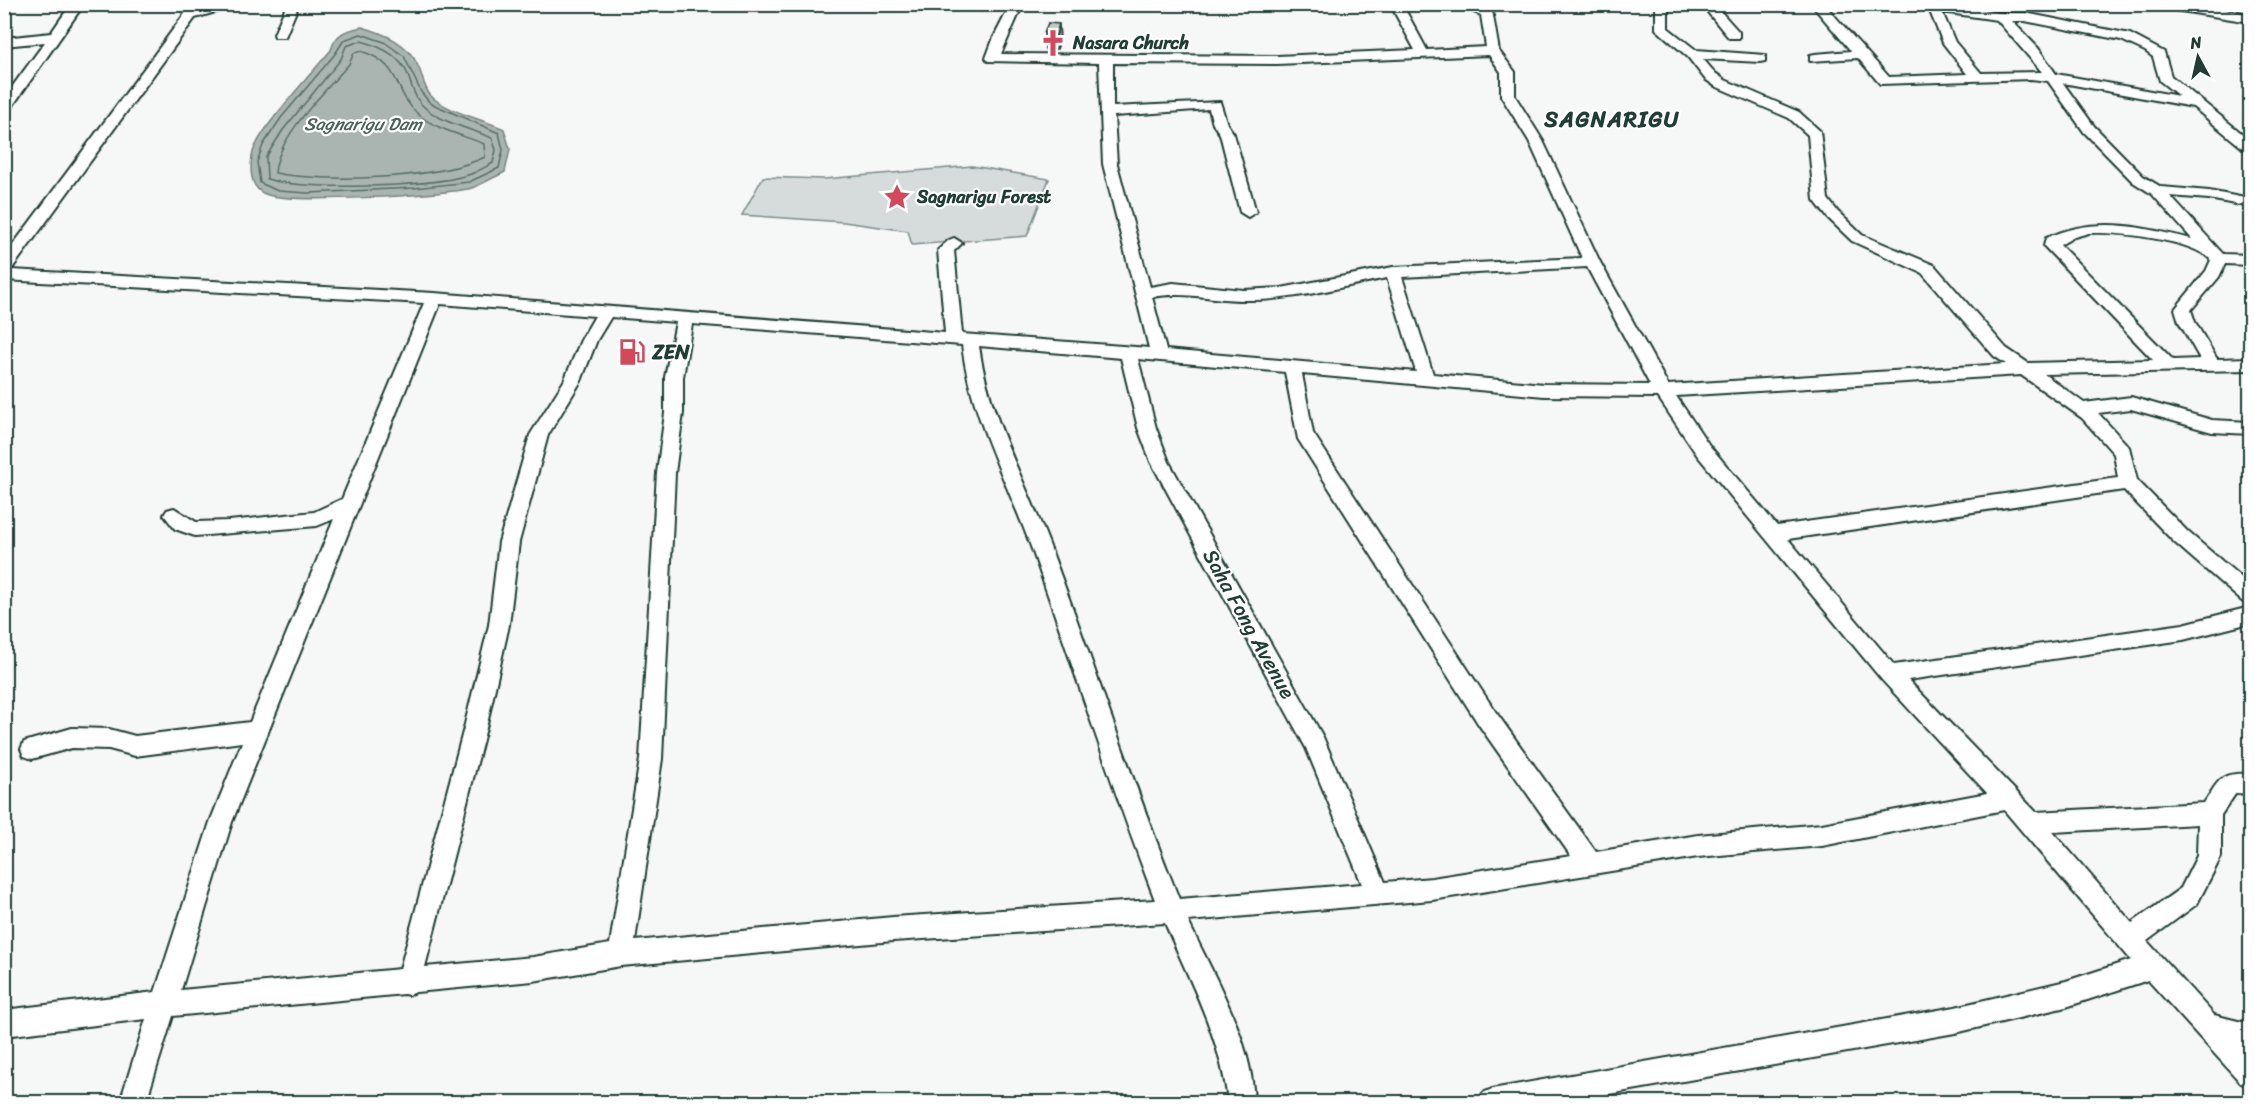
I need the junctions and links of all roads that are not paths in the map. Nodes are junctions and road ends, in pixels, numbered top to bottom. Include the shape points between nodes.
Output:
1 (78, 4) edge
2 (237, 4) edge
3 (1017, 4) edge
4 (1396, 4) edge
5 (1459, 4) edge
6 (1662, 4) edge
7 (1707, 4) edge
8 (1817, 4) edge
9 (1918, 4) edge
10 (2162, 4) edge
11 (1933, 5) edge
12 (288, 8) edge
13 (1486, 9) edge
14 (195, 10) edge
15 (2001, 17) junction
16 (2250, 18) edge
17 (280, 34) dead end
18 (1734, 35) dead end
19 (53, 37) junction
20 (4, 42) edge
21 (1493, 51) junction
22 (1423, 54) junction
23 (1693, 54) junction
24 (1859, 54) junction
25 (1106, 58) junction
26 (1760, 58) dead end
27 (1815, 58) dead end
28 (2054, 77) junction
29 (1978, 78) junction
30 (2197, 104) junction
31 (4, 108) edge
32 (1107, 112) junction
33 (2250, 147) edge
34 (2157, 191) junction
35 (2250, 203) edge
36 (1248, 212) dead end
37 (954, 243) dead end
38 (2214, 253) junction
39 (2250, 260) edge
40 (1592, 262) junction
41 (4, 269) edge
42 (1393, 272) junction
43 (4, 275) edge
44 (1144, 293) junction
45 (434, 298) junction
46 (606, 312) junction
47 (685, 318) junction
48 (962, 339) junction
49 (1128, 353) junction
50 (1159, 355) junction
51 (2211, 364) junction
52 (2250, 364) edge
53 (2168, 365) junction
54 (1293, 369) junction
55 (2023, 369) junction
56 (1427, 381) junction
57 (1662, 391) junction
58 (2082, 409) junction
59 (2250, 428) edge
60 (2128, 483) junction
61 (350, 503) junction
62 (174, 515) dead end
63 (1773, 534) junction
64 (2250, 596) edge
65 (2250, 615) edge
66 (1889, 674) junction
67 (257, 731) junction
68 (32, 749) dead end
69 (2250, 784) edge
70 (2008, 799) junction
71 (2210, 813) junction
72 (2031, 823) junction
73 (1590, 862) junction
74 (1378, 894) junction
75 (1172, 911) junction
76 (2129, 940) junction
77 (621, 954) junction
78 (2152, 966) junction
79 (409, 983) junction
80 (163, 1004) junction
81 (4, 1023) edge
82 (2207, 1026) junction
83 (2250, 1037) edge
84 (2250, 1074) edge
85 (134, 1102) edge
86 (1241, 1102) edge
87 (1492, 1102) edge

1 - 19 street
2 - 14 street
3 - 25 street via 993,57
4 - 22 street
5 - 13 street
6 - 23 street via 1662,29
7 - 18 street
8 - 24 street
9 - 11 street
10 - 16 street
11 - 15 street
11 - 29 street via 1949,42
12 - 17 street
13 - 21 street
14 - 41 street
15 - 28 street
15 - 30 street via 2025,17 2125,37 2144,45 2159,55 2165,78
19 - 20 street
19 - 31 street
21 - 22 street
21 - 40 street via 1508,72 1508,96 1536,141
22 - 25 street via 1277,60
23 - 26 street
23 - 55 street via 1720,83 1807,124 1815,134 1821,200 1833,215 1857,238 1928,269 2000,352
24 - 27 street
24 - 29 street via 1881,79 1891,82
25 - 32 street
28 - 29 street
28 - 30 street
28 - 34 street via 2089,129 2138,178
30 - 33 street
32 - 36 street via 1215,105
32 - 44 street via 1110,164
34 - 35 street
34 - 38 street
37 - 48 street via 946,250
38 - 39 street
38 - 51 street via 2213,273 2183,309
38 - 53 street via 2108,228 2065,233 2052,241 2065,261
40 - 42 street
40 - 57 street
42 - 44 street via 1281,293 1244,295 1173,288
42 - 56 street
43 - 45 street
44 - 50 street
45 - 46 street
45 - 61 street
46 - 47 street
46 - 79 street via 572,381 539,435 509,542 499,625
47 - 48 street
47 - 77 street via 674,377 666,473 651,759
48 - 49 street
48 - 75 street via 987,418 1060,601
49 - 50 street
49 - 74 street, Saha Fong Avenue via 1146,428 1160,462 1315,744
50 - 54 street
51 - 52 street
51 - 53 street
53 - 55 street
54 - 56 street
54 - 73 street via 1304,434 1487,718
55 - 57 street
55 - 58 street
56 - 57 street via 1544,390
57 - 63 street via 1716,468
58 - 59 street via 2131,403 2212,426
58 - 60 street via 2122,452
60 - 63 street
60 - 64 street via 2181,537
61 - 62 street via 317,519 229,528 195,530
61 - 67 street
63 - 66 street
65 - 66 street via 2183,632
66 - 70 street
67 - 68 street via 135,746 109,739 72,738
67 - 80 street via 221,822
69 - 71 street via 2230,783
70 - 72 street
70 - 73 street via 1822,835 1698,846
71 - 72 street
71 - 76 street via 2209,857 2189,896
72 - 76 street
73 - 74 street via 1527,876
74 - 75 street
75 - 77 street via 893,929
75 - 86 street via 1223,1031 1239,1080
76 - 78 street
77 - 79 street
78 - 82 street
78 - 87 street via 2066,994 1965,1018
79 - 80 street
80 - 81 street
80 - 85 street
82 - 83 street
82 - 84 street

